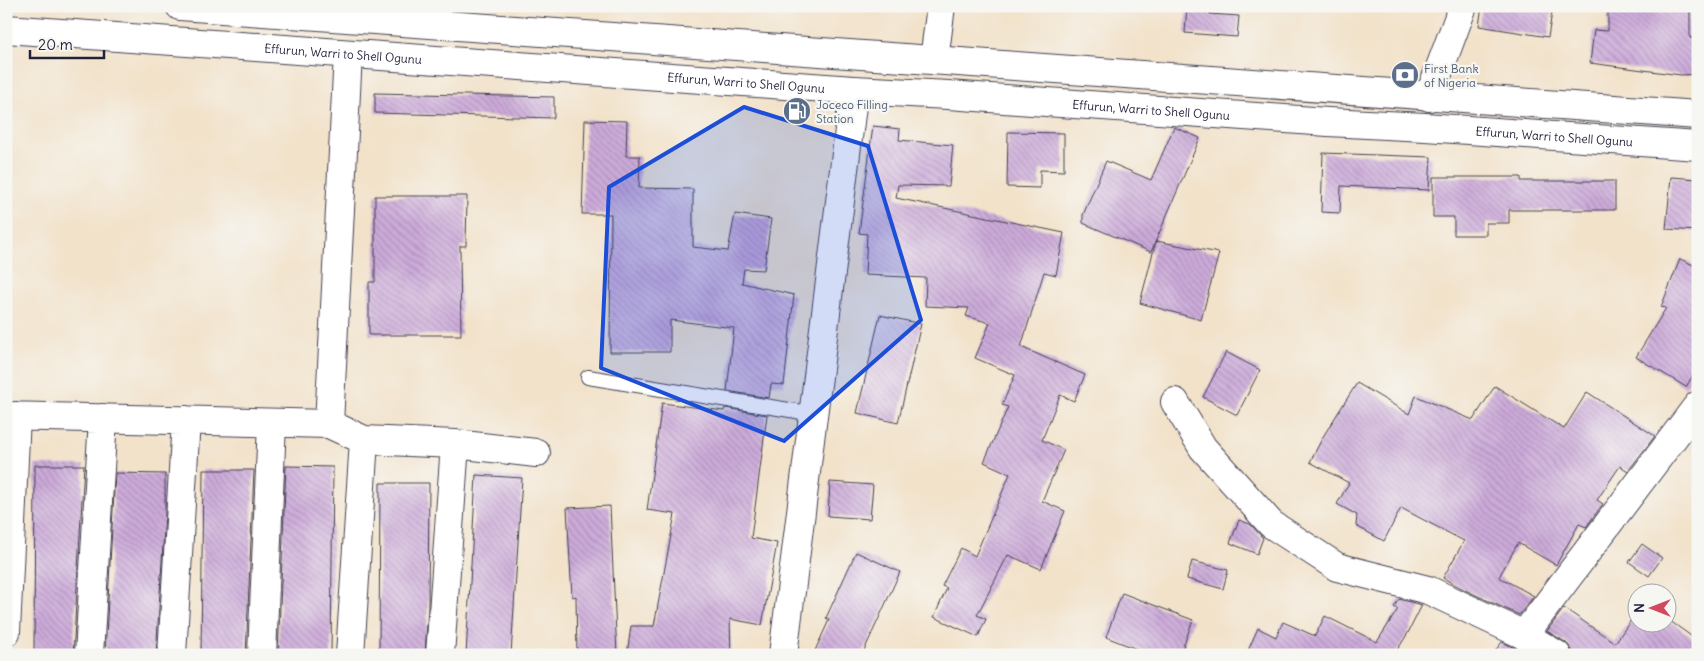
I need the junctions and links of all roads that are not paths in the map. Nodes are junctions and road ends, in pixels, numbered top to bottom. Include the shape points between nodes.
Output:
1 (180, 6) edge
2 (940, 6) edge
3 (1463, 6) edge
4 (397, 14) edge
5 (6, 29) edge
6 (348, 54) junction
7 (934, 60) junction
8 (854, 90) junction
9 (1429, 97) junction
10 (1698, 115) edge
11 (1698, 146) edge
12 (588, 377) dead end
13 (1175, 402) dead end
14 (1698, 405) edge
15 (814, 414) junction
16 (11, 416) edge
17 (103, 418) junction
18 (186, 420) junction
19 (272, 423) junction
20 (329, 424) junction
21 (364, 440) junction
22 (454, 444) junction
23 (536, 454) dead end
24 (6, 632) edge
25 (1524, 635) junction
26 (89, 655) edge
27 (172, 655) edge
28 (262, 655) edge
29 (350, 655) edge
30 (440, 655) edge
31 (783, 655) edge
32 (1557, 655) edge

1 - 4 street
2 - 7 street
3 - 9 street
4 - 7 street via 857,56
5 - 6 street, Effurun, Warri to Shell Ogunu
6 - 8 street, Effurun, Warri to Shell Ogunu
6 - 20 street
7 - 9 street
8 - 11 street, Effurun, Warri to Shell Ogunu
8 - 15 street
9 - 10 street
12 - 15 lane
13 - 25 street via 1203,448 1271,524 1337,567 1428,590
14 - 25 street
15 - 31 street
16 - 17 street
16 - 24 street
17 - 18 street
17 - 26 street
18 - 19 street
18 - 27 street
19 - 20 street
19 - 28 street
20 - 21 street
21 - 22 street
21 - 29 street
22 - 23 street
22 - 30 street
25 - 32 street

